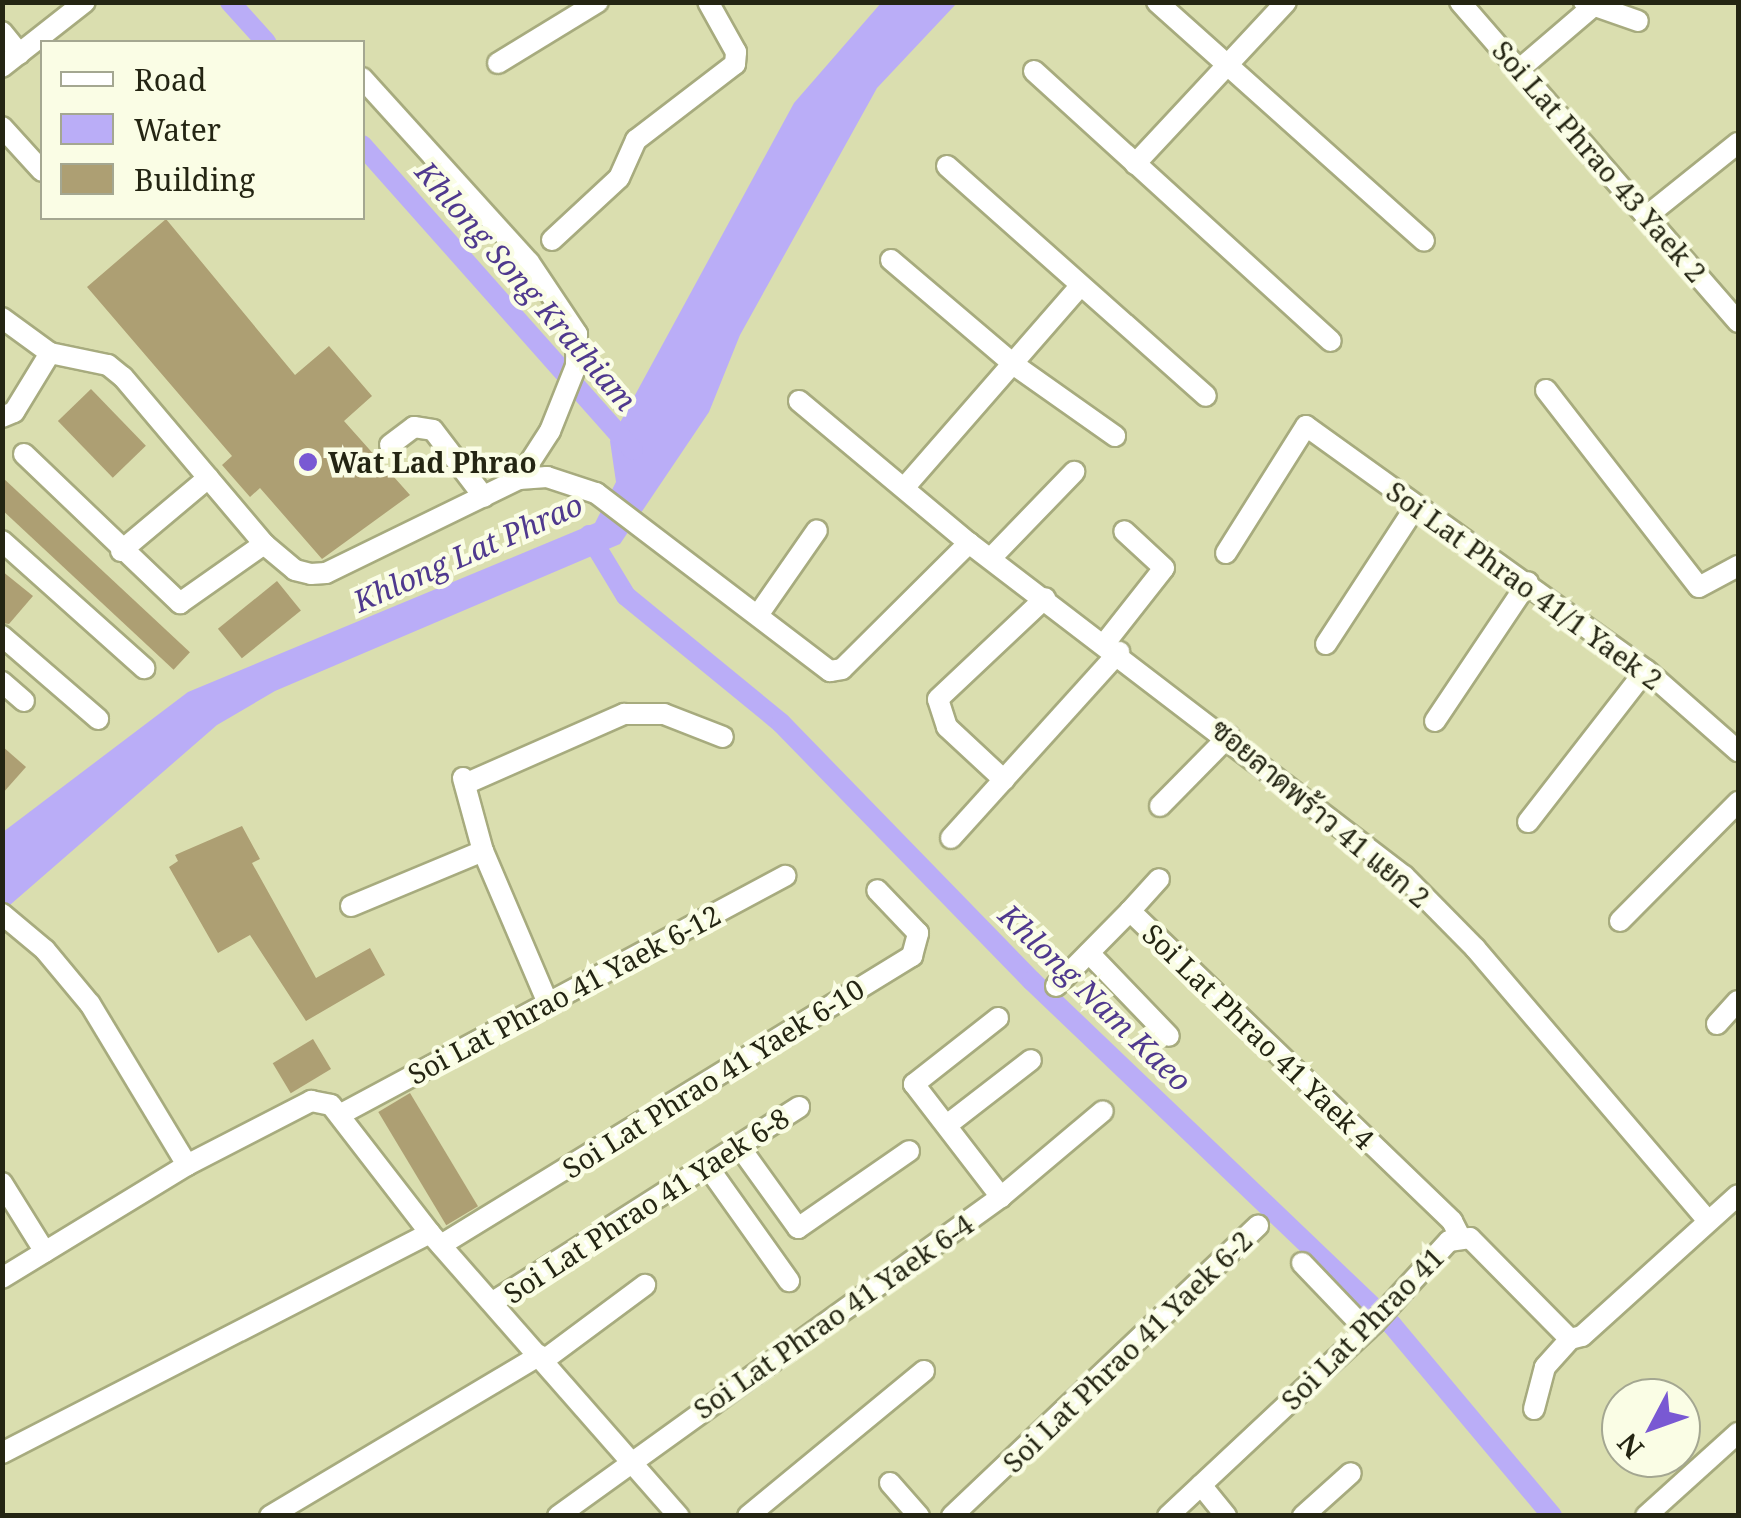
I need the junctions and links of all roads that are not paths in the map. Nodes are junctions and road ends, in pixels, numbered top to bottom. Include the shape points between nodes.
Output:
1 (85, 2) edge
2 (598, 2) edge
3 (708, 2) edge
4 (1157, 2) edge
5 (1286, 2) edge
6 (1460, 2) edge
7 (1587, 6) edge
8 (1638, 20) dead end
9 (2, 32) edge
10 (20, 54) junction
11 (498, 63) dead end
12 (1228, 65) junction
13 (2, 67) edge
14 (1522, 67) junction
15 (1034, 71) dead end
16 (365, 81) edge
17 (2, 127) edge
18 (1738, 143) edge
19 (1135, 164) junction
20 (947, 166) dead end
21 (40, 169) edge
22 (1648, 215) junction
23 (552, 240) dead end
24 (1424, 241) dead end
25 (892, 260) dead end
26 (1080, 286) junction
27 (2, 318) edge
28 (1738, 322) edge
29 (1332, 341) dead end
30 (50, 353) junction
31 (1012, 364) junction
32 (1546, 390) dead end
33 (1206, 396) dead end
34 (799, 401) dead end
35 (2, 417) edge
36 (1115, 436) dead end
37 (390, 445) dead end
38 (24, 454) dead end
39 (1074, 472) dead end
40 (208, 478) junction
41 (519, 479) junction
42 (904, 488) junction
43 (484, 497) junction
44 (1416, 506) junction
45 (817, 530) dead end
46 (1124, 531) dead end
47 (2, 541) edge
48 (969, 543) junction
49 (264, 544) junction
50 (121, 551) junction
51 (1226, 553) dead end
52 (990, 558) junction
53 (1738, 566) edge
54 (1528, 582) junction
55 (1045, 598) junction
56 (758, 616) junction
57 (2, 636) edge
58 (1326, 644) dead end
59 (1112, 648) junction
60 (144, 668) dead end
61 (1646, 670) junction
62 (2, 682) edge
63 (24, 701) dead end
64 (98, 718) dead end
65 (1436, 722) dead end
66 (1230, 736) junction
67 (722, 737) dead end
68 (1738, 751) edge
69 (1004, 780) junction
70 (1738, 802) edge
71 (1160, 806) dead end
72 (1528, 822) dead end
73 (951, 838) dead end
74 (483, 850) junction
75 (785, 876) dead end
76 (1159, 880) dead end
77 (878, 890) dead end
78 (351, 906) dead end
79 (1130, 911) junction
80 (2, 914) edge
81 (1620, 921) dead end
82 (1088, 953) junction
83 (1056, 986) dead end
84 (1738, 1000) edge
85 (547, 1001) junction
86 (998, 1018) dead end
87 (1717, 1024) dead end
88 (1169, 1036) dead end
89 (1031, 1060) dead end
90 (799, 1107) dead end
91 (1103, 1111) dead end
92 (343, 1113) junction
93 (947, 1125) junction
94 (739, 1146) junction
95 (910, 1152) dead end
96 (187, 1165) junction
97 (708, 1166) junction
98 (2, 1183) edge
99 (1738, 1194) edge
100 (1001, 1197) junction
101 (1708, 1221) junction
102 (1258, 1226) dead end
103 (1460, 1237) junction
104 (436, 1239) junction
105 (45, 1252) junction
106 (1302, 1264) dead end
107 (2, 1278) edge
108 (788, 1281) dead end
109 (645, 1284) dead end
110 (492, 1302) junction
111 (1370, 1327) junction
112 (1570, 1339) junction
113 (542, 1358) junction
114 (924, 1370) dead end
115 (1534, 1409) dead end
116 (1738, 1433) edge
117 (2, 1452) edge
118 (632, 1459) junction
119 (1352, 1473) dead end
120 (890, 1482) dead end
121 (1200, 1485) junction
122 (270, 1516) edge
123 (558, 1516) edge
124 (679, 1516) edge
125 (748, 1516) edge
126 (919, 1516) edge
127 (952, 1516) edge
128 (1168, 1516) edge
129 (1226, 1516) edge
130 (1302, 1516) edge
131 (1646, 1516) edge

1 - 10 street
2 - 11 street
3 - 23 street via 736,52 730,70 636,140 619,178
4 - 12 street
5 - 12 street
6 - 14 street, Soi Lat Phrao 43 Yaek 2
7 - 8 street
7 - 14 street
9 - 10 street
10 - 13 street
12 - 19 street
12 - 24 street
14 - 22 street, Soi Lat Phrao 43 Yaek 2
15 - 19 street
16 - 41 street via 562,304 578,334 567,388
17 - 21 street
18 - 22 street
19 - 29 street
20 - 26 street
22 - 28 street, Soi Lat Phrao 43 Yaek 2
25 - 31 street
26 - 31 street
26 - 33 street
27 - 30 street
30 - 35 street via 14,412
30 - 40 street via 108,365
31 - 36 street
31 - 42 street
32 - 53 street via 1699,587
34 - 42 street, ซอยลาดพร้าว 41 แยก 2
37 - 43 street via 414,426 433,430
38 - 50 street
39 - 52 street
40 - 49 street
40 - 50 street
41 - 43 street
41 - 56 street via 547,477 596,492
42 - 48 street, ซอยลาดพร้าว 41 แยก 2
43 - 49 street via 326,573 295,570
44 - 51 street, Soi Lat Phrao 41/1 Yaek 2 via 1306,426
44 - 54 street, Soi Lat Phrao 41/1 Yaek 2
44 - 58 street
45 - 56 street
46 - 59 street via 1164,568
47 - 60 street
48 - 52 street, ซอยลาดพร้าว 41 แยก 2
48 - 56 street via 842,670 820,664
49 - 50 street via 180,603
52 - 55 street, ซอยลาดพร้าว 41 แยก 2
54 - 61 street, Soi Lat Phrao 41/1 Yaek 2
54 - 65 street
55 - 59 street, ซอยลาดพร้าว 41 แยก 2
55 - 69 street via 938,700 947,727
57 - 64 street
59 - 66 street, ซอยลาดพร้าว 41 แยก 2
59 - 69 street
61 - 68 street, Soi Lat Phrao 41/1 Yaek 2
61 - 72 street
62 - 63 street
66 - 71 street
66 - 101 street, ซอยลาดพร้าว 41 แยก 2 via 1404,876 1476,948
67 - 74 street via 664,714 624,714 464,781
69 - 73 street
70 - 81 street
74 - 78 street
74 - 85 street
75 - 85 street, Soi Lat Phrao 41 Yaek 6-12
76 - 79 street
77 - 104 street, Soi Lat Phrao 41 Yaek 6-10 via 918,933 920,947 912,956
79 - 82 street, Soi Lat Phrao 41 Yaek 4
79 - 103 street, Soi Lat Phrao 41 Yaek 4 via 1452,1222
80 - 96 street via 45,950 90,1004
82 - 83 street, Soi Lat Phrao 41 Yaek 4
82 - 88 street
84 - 87 street
85 - 92 street, Soi Lat Phrao 41 Yaek 6-12
86 - 93 street via 914,1084
89 - 93 street
90 - 94 street, Soi Lat Phrao 41 Yaek 6-8
91 - 100 street, Soi Lat Phrao 41 Yaek 6-4
92 - 96 street via 312,1101
92 - 104 street
93 - 100 street
94 - 95 street via 798,1228
94 - 97 street, Soi Lat Phrao 41 Yaek 6-8
96 - 105 street
97 - 108 street
97 - 110 street, Soi Lat Phrao 41 Yaek 6-8
98 - 105 street
99 - 101 street
100 - 118 street, Soi Lat Phrao 41 Yaek 6-4
101 - 112 street via 1582,1336
102 - 127 street, Soi Lat Phrao 41 Yaek 6-2
103 - 111 street, Soi Lat Phrao 41
103 - 112 street, Soi Lat Phrao 41 via 1483,1250
104 - 110 street
104 - 117 street
105 - 107 street
106 - 111 street
109 - 113 street
110 - 113 street
111 - 121 street, Soi Lat Phrao 41
112 - 115 street via 1546,1367
113 - 118 street
113 - 122 street
114 - 125 street
116 - 131 street
118 - 123 street, Soi Lat Phrao 41 Yaek 6-4
118 - 124 street
119 - 130 street
120 - 126 street
121 - 128 street, Soi Lat Phrao 41
121 - 129 street

